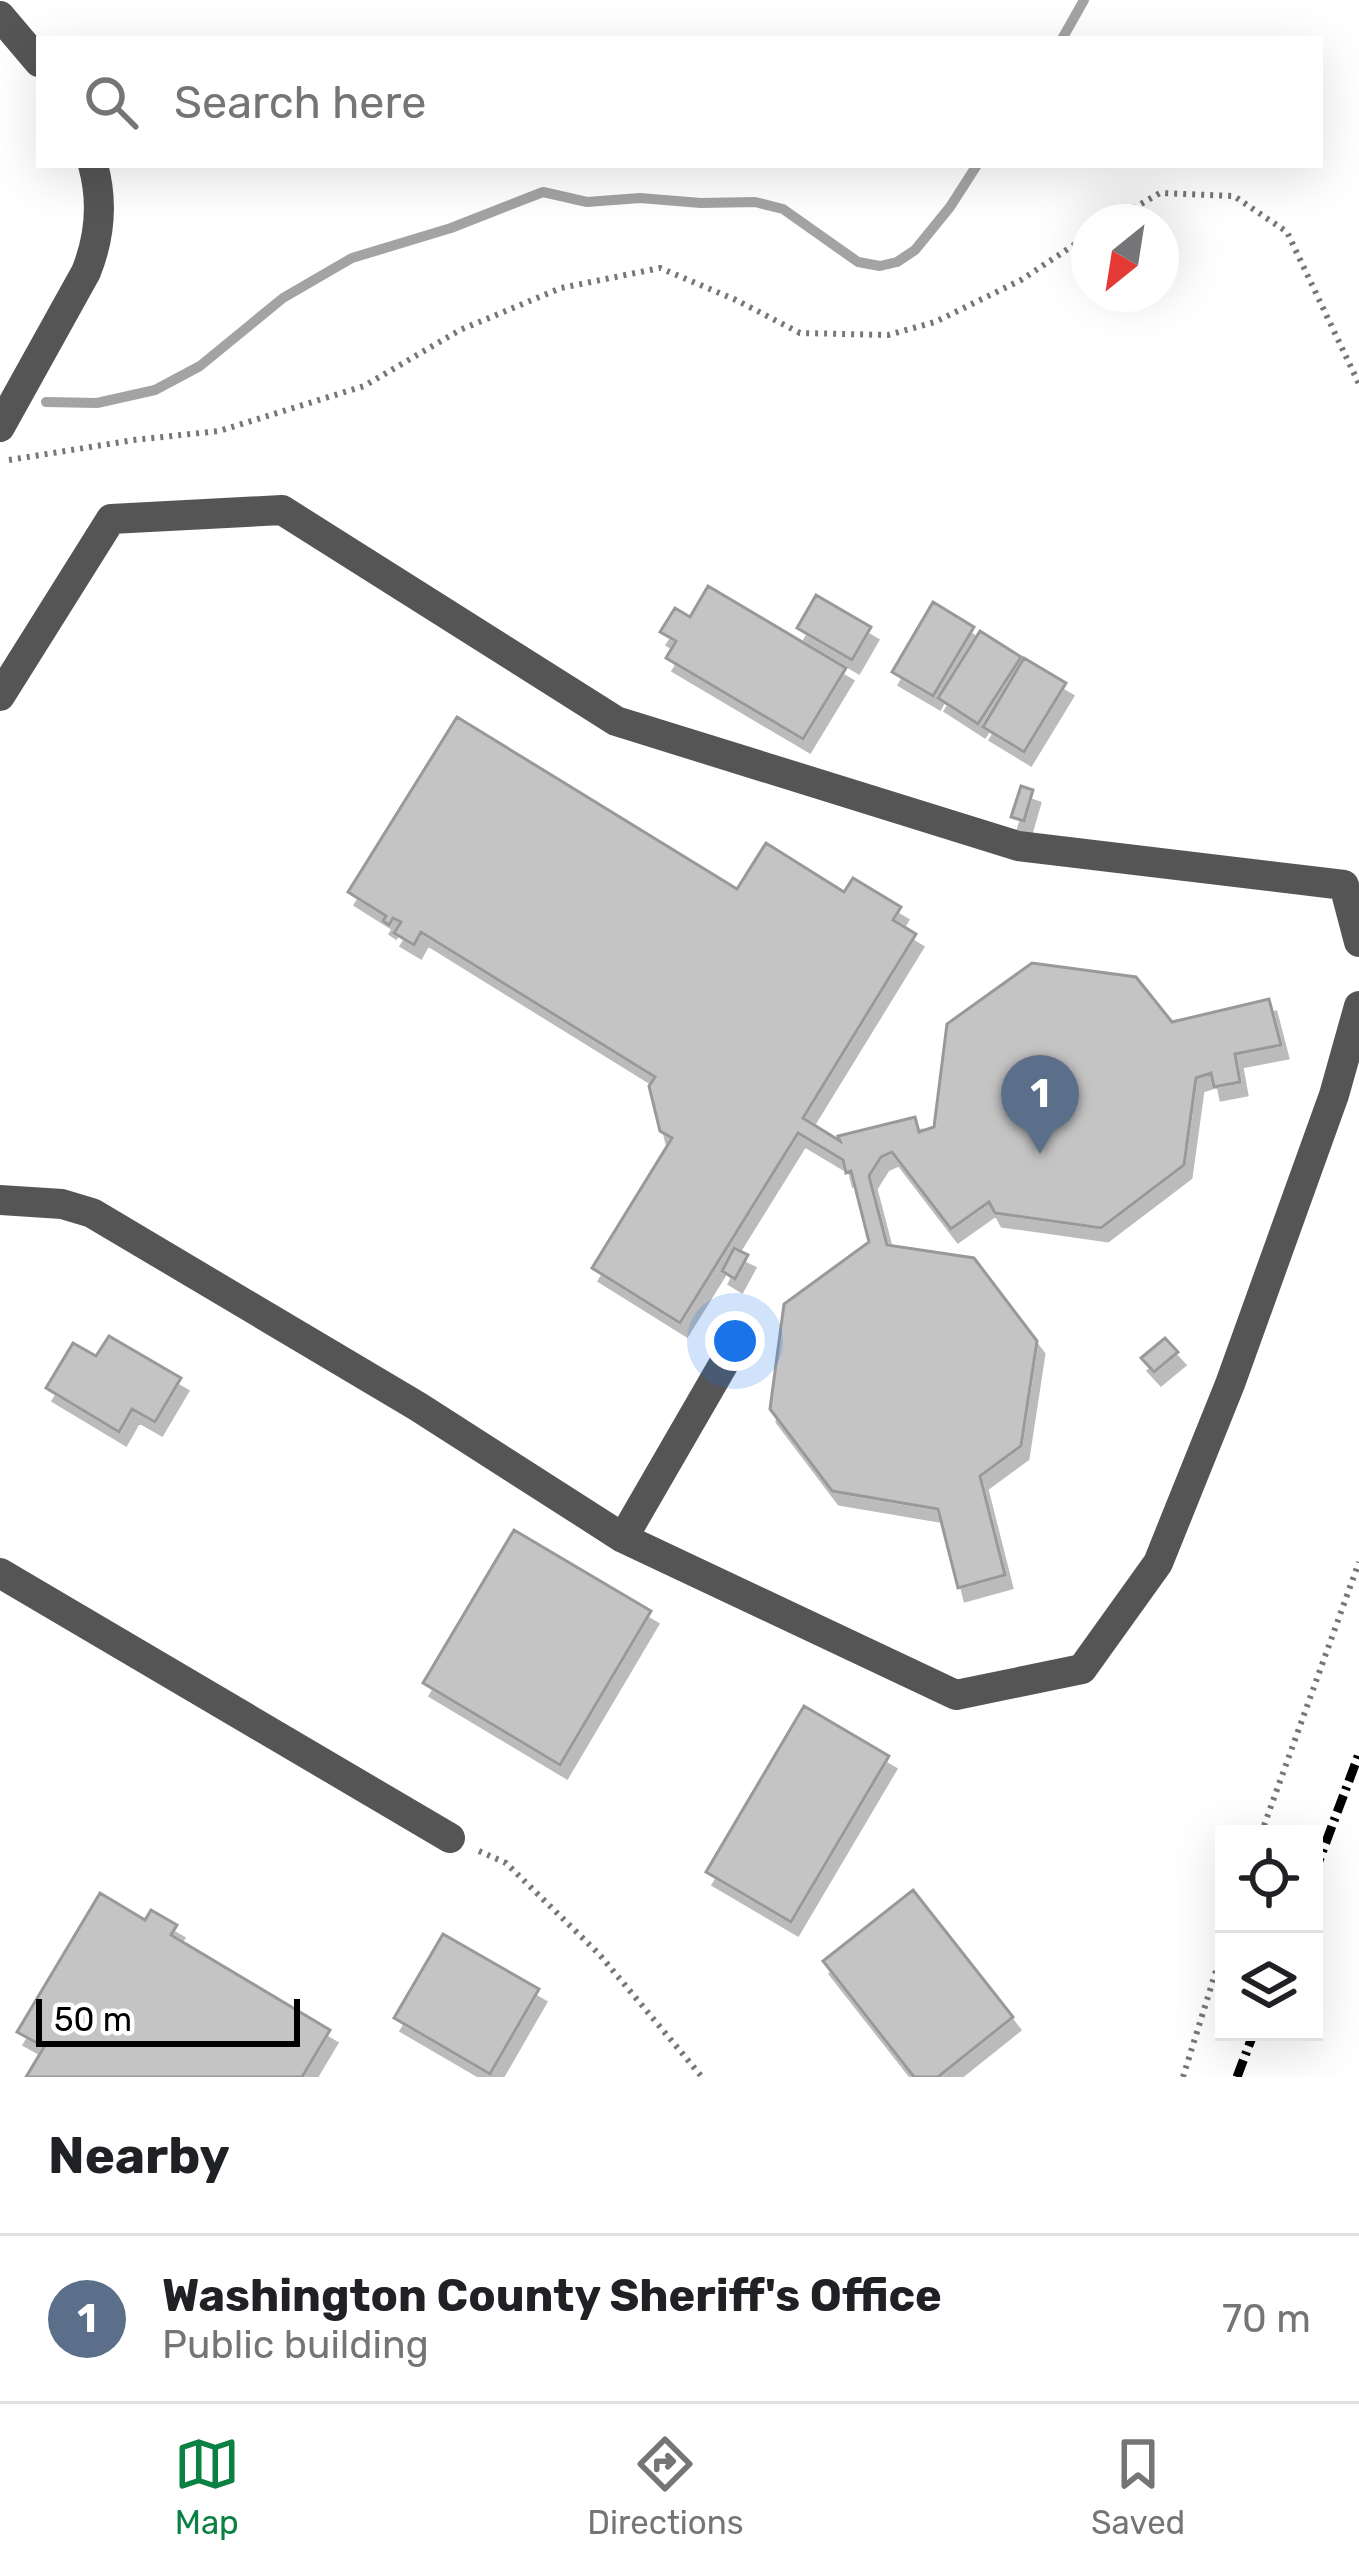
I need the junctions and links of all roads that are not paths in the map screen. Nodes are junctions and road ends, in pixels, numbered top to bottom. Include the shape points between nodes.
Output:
1 (0, 16) edge
2 (36, 58) edge
3 (93, 168) edge
4 (0, 427) edge
5 (0, 696) edge
6 (1359, 942) edge
7 (1359, 1006) edge
8 (0, 1200) edge
9 (738, 1339) dead end
10 (623, 1538) junction
11 (0, 1574) edge
12 (449, 1838) road end

1 - 2 street
3 - 4 street via 97,246
5 - 6 street via 111,518 282,511 616,721 1018,846 1344,885
7 - 10 street via 1230,1384 1158,1563 1082,1669 956,1695
8 - 10 street via 92,1213
9 - 10 street
11 - 12 street

